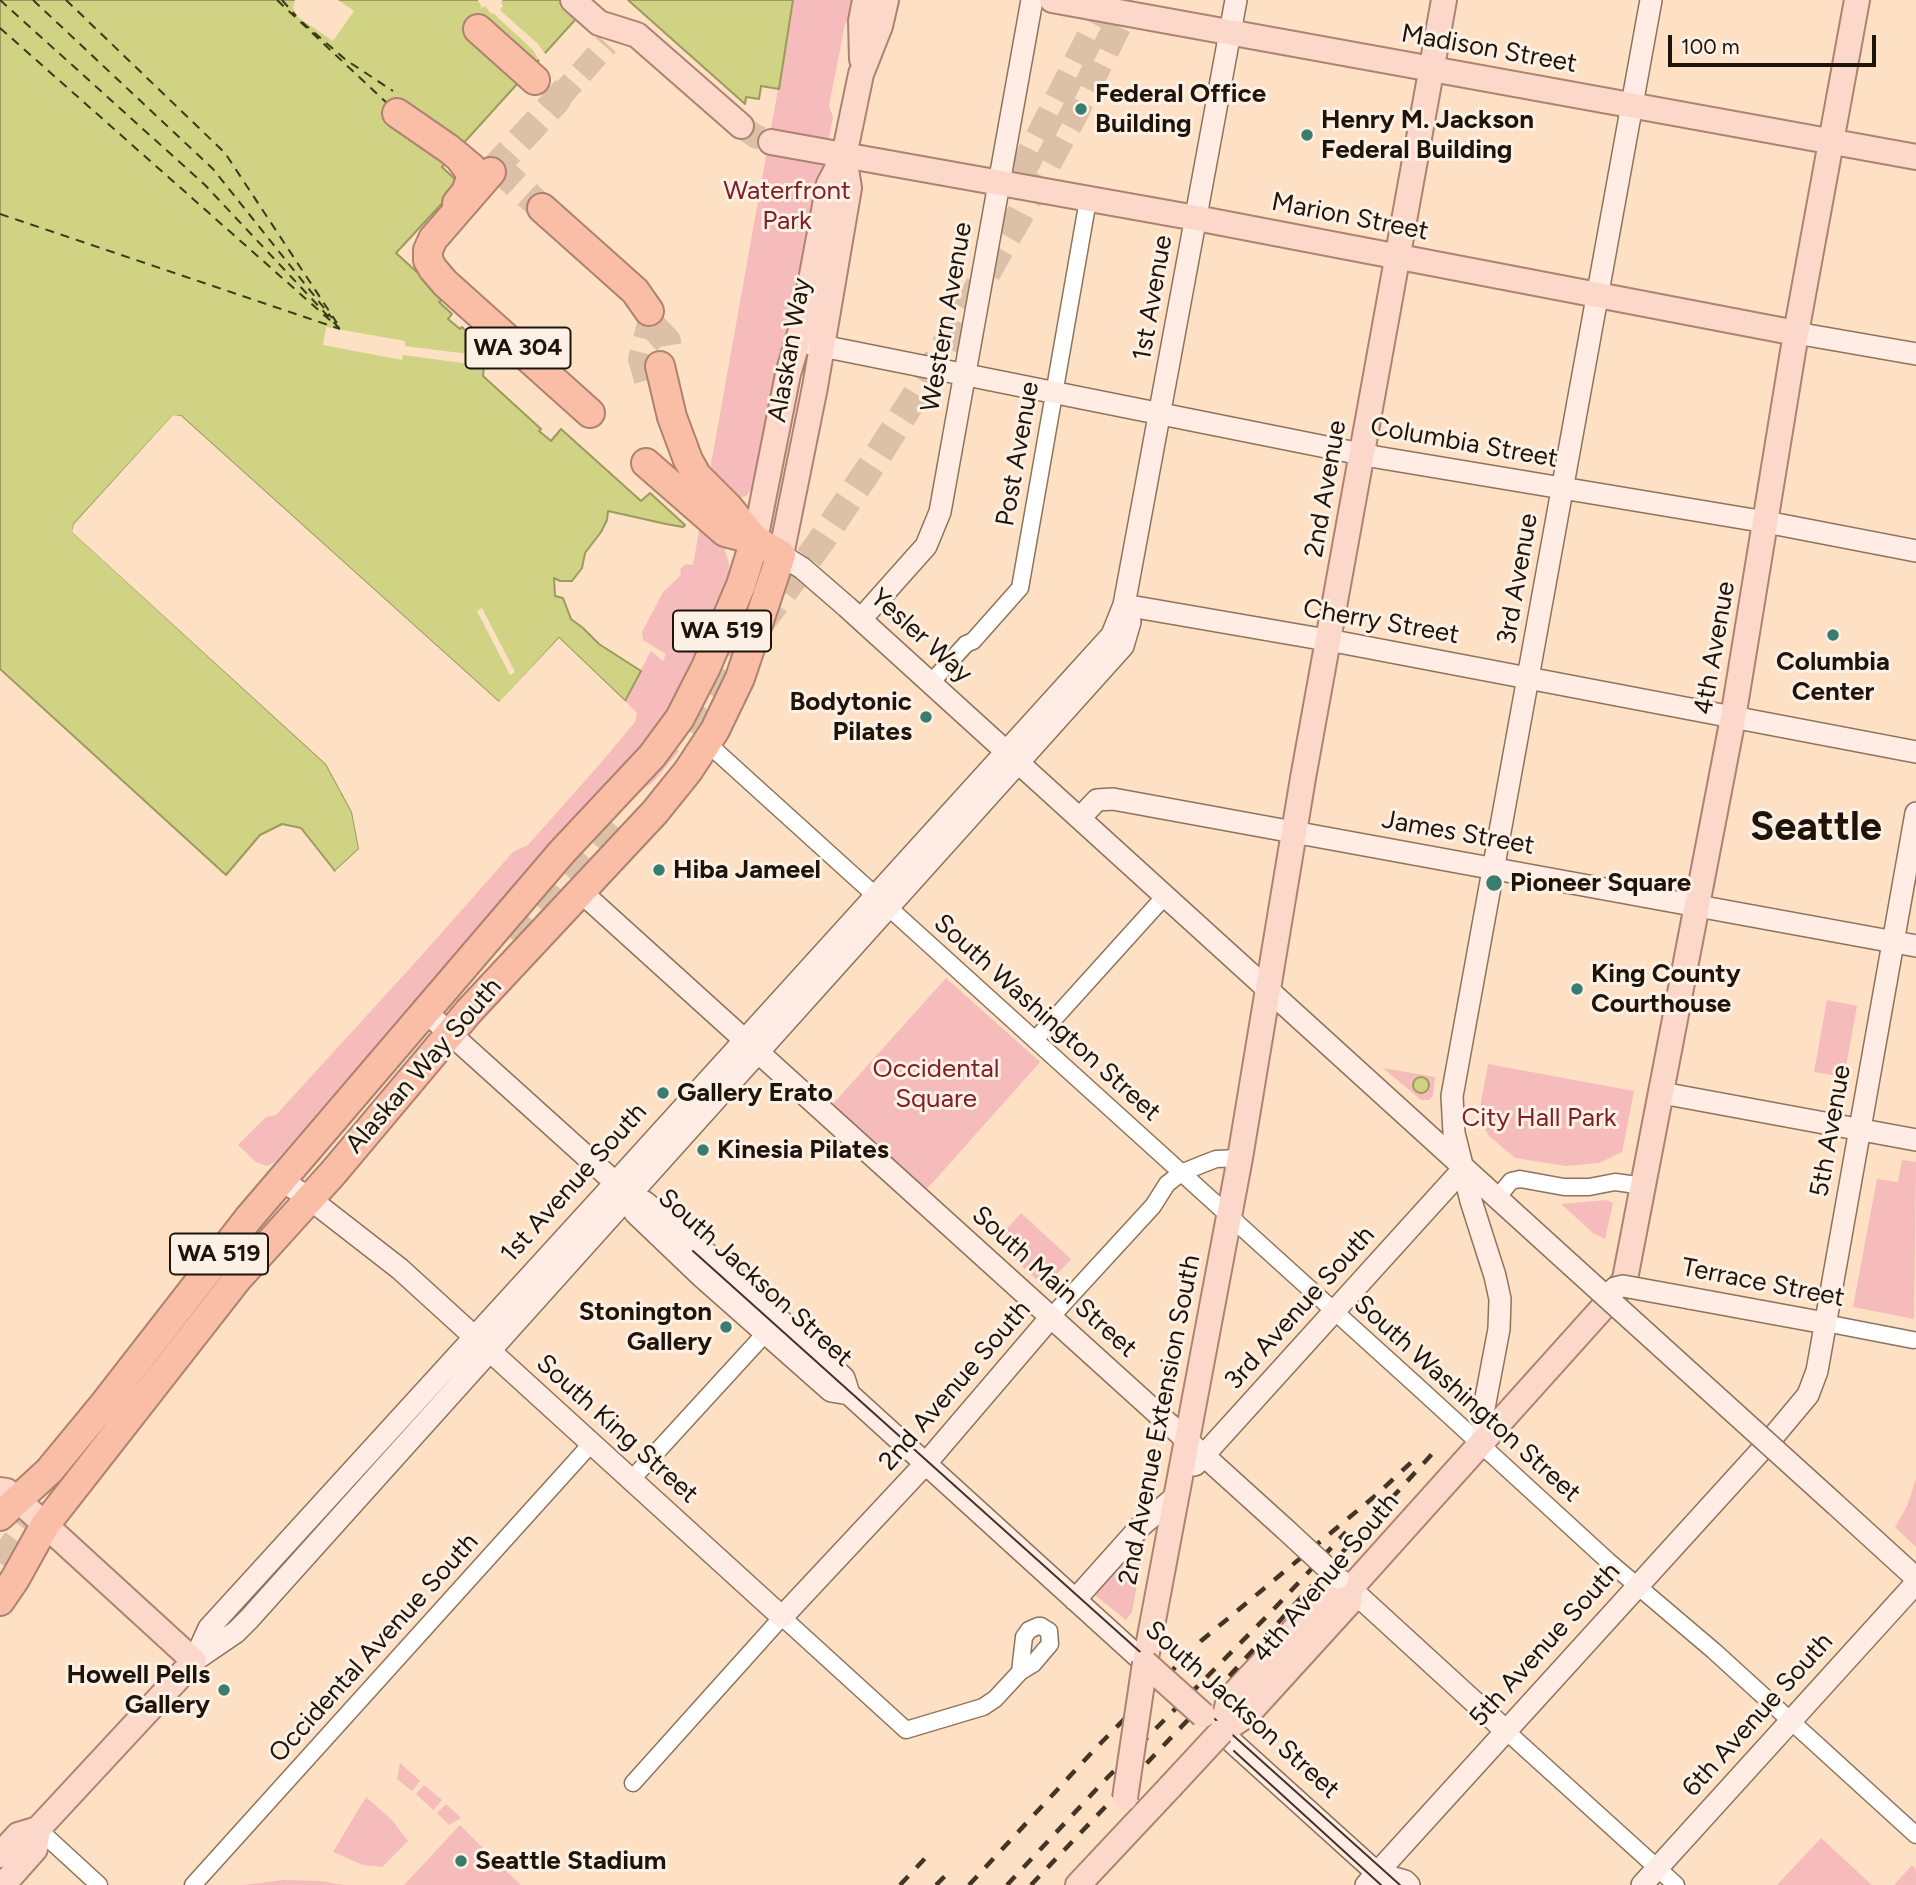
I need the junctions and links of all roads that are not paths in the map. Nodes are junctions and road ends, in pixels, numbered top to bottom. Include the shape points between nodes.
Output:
1 (573, 0) edge
2 (864, 0) edge
3 (886, 0) edge
4 (1032, 0) edge
5 (1052, 0) edge
6 (1236, 0) edge
7 (1444, 0) edge
8 (1651, 0) edge
9 (1857, 0) edge
10 (1124, 7) edge
11 (478, 29) dead end
12 (1230, 33) junction
13 (1432, 70) junction
14 (861, 74) junction
15 (536, 80) tunnel mouth
16 (1633, 104) junction
17 (397, 113) dead end
18 (741, 126) tunnel mouth
19 (771, 142) tunnel mouth
20 (1833, 142) junction
21 (844, 156) junction
22 (459, 157) junction
23 (1916, 157) edge
24 (998, 184) junction
25 (1088, 200) junction
26 (542, 208) tunnel mouth
27 (1196, 218) junction
28 (1398, 257) junction
29 (438, 275) junction
30 (1597, 295) junction
31 (649, 311) dead end
32 (1796, 333) junction
33 (810, 343) junction
34 (1916, 354) edge
35 (659, 368) tunnel mouth
36 (966, 375) junction
37 (1053, 393) junction
38 (590, 413) dead end
39 (1160, 415) junction
40 (1363, 454) junction
41 (646, 463) dead end
42 (1563, 488) junction
43 (1766, 522) junction
44 (755, 540) junction
45 (1916, 551) edge
46 (781, 555) junction
47 (1125, 605) junction
48 (861, 619) junction
49 (1329, 640) junction
50 (1528, 678) junction
51 (933, 685) junction
52 (1733, 718) junction
53 (707, 743) junction
54 (1916, 751) edge
55 (1013, 757) junction
56 (1916, 813) edge
57 (1080, 818) junction
58 (1295, 832) junction
59 (1494, 868) junction
60 (580, 891) junction
61 (1165, 896) junction
62 (882, 902) junction
63 (1699, 906) junction
64 (1894, 942) junction
65 (1916, 946) edge
66 (1268, 989) junction
67 (425, 1011) junction
68 (449, 1033) junction
69 (1035, 1040) junction
70 (752, 1045) junction
71 (1662, 1093) junction
72 (1860, 1129) junction
73 (1916, 1140) edge
74 (1240, 1158) junction
75 (1464, 1168) junction
76 (1181, 1173) junction
77 (283, 1181) junction
78 (1644, 1186) junction
79 (623, 1189) junction
80 (1497, 1198) junction
81 (310, 1199) junction
82 (1228, 1217) junction
83 (1609, 1298) junction
84 (1334, 1312) junction
85 (1051, 1317) junction
86 (1825, 1323) junction
87 (772, 1326) junction
88 (1913, 1340) dead end
89 (482, 1344) junction
90 (591, 1444) junction
91 (1482, 1444) junction
92 (1767, 1444) joint
93 (1195, 1448) junction
94 (925, 1464) junction
95 (631, 1480) junction
96 (1176, 1492) junction
97 (6, 1502) edge
98 (45, 1525) junction
99 (1916, 1578) edge
100 (1344, 1583) junction
101 (1916, 1584) edge
102 (1637, 1586) junction
103 (1075, 1600) junction
104 (0, 1601) edge
105 (782, 1617) junction
106 (194, 1661) junction
107 (1145, 1663) junction
108 (1020, 1672) dead end
109 (1790, 1721) junction
110 (1506, 1731) junction
111 (1221, 1732) junction
112 (633, 1783) dead end
113 (38, 1829) junction
114 (1916, 1835) edge
115 (0, 1855) edge
116 (1102, 1858) junction
117 (1657, 1868) junction
118 (1375, 1881) edge
119 (3, 1885) edge
120 (99, 1885) edge
121 (193, 1885) edge
122 (1078, 1885) edge
123 (1409, 1885) edge
124 (1642, 1885) edge
125 (1676, 1885) edge

1 - 18 main road via 610,36 637,35
2 - 14 main road, Alaskan Way
3 - 14 main road, Alaskan Way
4 - 24 main road, Western Avenue
5 - 10 main road, Madison Street
6 - 12 main road, 1st Avenue
7 - 13 main road, 2nd Avenue
8 - 16 main road, 3rd Avenue
9 - 20 main road, 4th Avenue
10 - 12 main road, Madison Street
11 - 15 highway
12 - 13 main road, Madison Street
12 - 27 main road, 1st Avenue
13 - 16 main road, Madison Street
13 - 28 main road, 2nd Avenue
14 - 21 main road, Alaskan Way
16 - 20 main road, Madison Street
16 - 30 main road, 3rd Avenue
17 - 22 highway
19 - 21 main road, Marion Street
20 - 23 main road, Madison Street
20 - 32 main road, 4th Avenue
21 - 24 main road, Marion Street
21 - 33 main road, Alaskan Way via 849,188
22 - 29 highway via 470,172 466,192 425,240 423,251
22 - 29 highway via 488,176 433,239 428,254
24 - 25 main road, Marion Street
24 - 36 main road, Western Avenue
25 - 27 main road, Marion Street
25 - 37 street, Post Avenue
26 - 31 highway via 635,291
27 - 28 main road, Marion Street
27 - 39 main road, 1st Avenue
28 - 30 main road, Marion Street
28 - 40 main road, 2nd Avenue
29 - 38 highway, WA 304
30 - 32 main road, Marion Street
30 - 42 main road, 3rd Avenue
32 - 34 main road, Marion Street
32 - 43 main road, 4th Avenue
33 - 36 main road, Columbia Street
33 - 44 main road, Alaskan Way via 788,374
33 - 46 main road, Alaskan Way
35 - 44 highway via 688,460
36 - 37 main road, Columbia Street
36 - 48 main road, Western Avenue via 940,512 926,546
37 - 39 main road, Columbia Street
37 - 51 street, Post Avenue via 1020,588
39 - 40 main road, Columbia Street
39 - 47 main road, 1st Avenue
40 - 42 main road, Columbia Street
40 - 49 main road, 2nd Avenue
41 - 44 highway via 725,532
42 - 43 main road, Columbia Street
42 - 50 main road, 3rd Avenue
43 - 45 main road, Columbia Street
43 - 52 main road, 4th Avenue
44 - 46 highway
44 - 67 highway, Alaskan Way South / WA 519 via 714,650 680,718 652,756
46 - 48 main road, Yesler Way
46 - 53 highway, Alaskan Way South / WA 519 via 740,678
47 - 49 main road, Cherry Street
47 - 55 main road, 1st Avenue via 1112,635
48 - 51 main road, Yesler Way
49 - 50 main road, Cherry Street
49 - 58 main road, 2nd Avenue
50 - 52 main road, Cherry Street
50 - 59 main road, 3rd Avenue
51 - 55 main road, Yesler Way
52 - 54 main road, Cherry Street
52 - 63 main road, 4th Avenue
53 - 60 highway, Alaskan Way South / WA 519 via 655,812
53 - 62 street, South Washington Street
55 - 57 main road, Yesler Way
55 - 62 main road, 1st Avenue South
56 - 64 main road, 5th Avenue
57 - 58 main road, James Street via 1097,800 1112,799
57 - 61 main road, Yesler Way
58 - 59 main road, James Street
58 - 66 main road, 2nd Avenue
59 - 63 main road, James Street
59 - 75 main road, 3rd Avenue via 1452,1096 1454,1133
60 - 68 highway, Alaskan Way South / WA 519
60 - 70 main road, South Main Street
61 - 66 main road, Yesler Way
61 - 69 street
62 - 69 street, South Washington Street
62 - 70 main road, 1st Avenue South
63 - 64 main road, James Street
63 - 71 main road, 4th Avenue
64 - 65 main road, James Street
64 - 72 main road, 5th Avenue
66 - 74 main road, 2nd Avenue Extension South
66 - 75 main road, Yesler Way
67 - 68 main road, South Jackson Street
67 - 77 highway, Alaskan Way South / WA 519
68 - 79 main road, South Jackson Street
68 - 81 highway, Alaskan Way South / WA 519
69 - 76 street, South Washington Street
70 - 79 main road, 1st Avenue South
70 - 85 main road, South Main Street
71 - 72 main road
71 - 78 main road, 4th Avenue
72 - 73 main road
72 - 86 main road, 5th Avenue
74 - 76 street, 2nd Avenue South via 1216,1159
74 - 82 main road, 2nd Avenue Extension South
75 - 80 main road, Yesler Way
75 - 84 main road, 3rd Avenue South
75 - 91 main road, 3rd Avenue via 1500,1306
76 - 82 street, South Washington Street
76 - 85 street, 2nd Avenue South
77 - 81 main road, South King Street
77 - 97 highway, Alaskan Way South / WA 519 via 215,1259 49,1471
78 - 80 street via 1615,1182 1564,1187 1520,1178 1511,1181
78 - 83 main road, 4th Avenue via 1628,1271
79 - 87 main road, South Jackson Street via 682,1232
79 - 89 main road, 1st Avenue South
80 - 83 main road, Yesler Way, bridge
81 - 89 main road, South King Street via 400,1269
81 - 98 highway, Alaskan Way South / WA 519 via 238,1278
82 - 84 street, South Washington Street
82 - 93 main road, 2nd Avenue Extension South
83 - 86 main road, Terrace Street, bridge via 1615,1288 1623,1286
83 - 91 main road, 4th Avenue South
83 - 99 main road, Yesler Way, bridge
84 - 91 street, South Washington Street
84 - 93 main road, 3rd Avenue South
85 - 93 main road, South Main Street
85 - 94 main road, 2nd Avenue South
86 - 88 street, Terrace Street
86 - 92 main road, 5th Avenue via 1808,1395
87 - 94 main road, South Jackson Street via 844,1378 849,1394
87 - 95 street
89 - 90 main road, South King Street
89 - 106 main road, 1st Avenue South via 248,1619
90 - 95 main road, South King Street
90 - 121 street, Occidental Avenue South
91 - 100 main road, 4th Avenue South
91 - 102 street, South Washington Street
92 - 102 main road, 5th Avenue South
93 - 96 main road, 2nd Avenue Extension South
93 - 100 main road, South Main Street, bridge
94 - 103 main road, South Jackson Street
94 - 105 main road, 2nd Avenue South
95 - 105 main road, South King Street
96 - 103 main road
96 - 107 main road, 2nd Avenue Extension South
97 - 98 main road, Alaskan Way South
98 - 104 highway
98 - 106 main road
100 - 110 main road, South Main Street
100 - 111 main road, 4th Avenue South via 1348,1604 1247,1715
101 - 109 main road, 6th Avenue South
102 - 109 street, South Washington Street
102 - 110 main road, 5th Avenue South
103 - 107 main road, South Jackson Street
105 - 108 street, South King Street via 906,1730 983,1707
105 - 112 street
106 - 113 main road, 1st Avenue South
107 - 111 main road, South Jackson Street, bridge
107 - 116 main road, 2nd Avenue Extension South, bridge via 1123,1809
109 - 114 street, South Washington Street
109 - 117 main road, 6th Avenue South
110 - 117 street, South Main Street
110 - 118 main road, 5th Avenue South
111 - 116 main road, 4th Avenue South, bridge
111 - 118 main road, South Jackson Street
113 - 115 main road, 1st Avenue South via 18,1835
113 - 119 main road, 1st Avenue South via 35,1849
113 - 120 street
116 - 122 main road, 4th Avenue South
117 - 124 main road, 6th Avenue South
117 - 125 street, South Main Street
118 - 123 main road, South Jackson Street via 1405,1881

